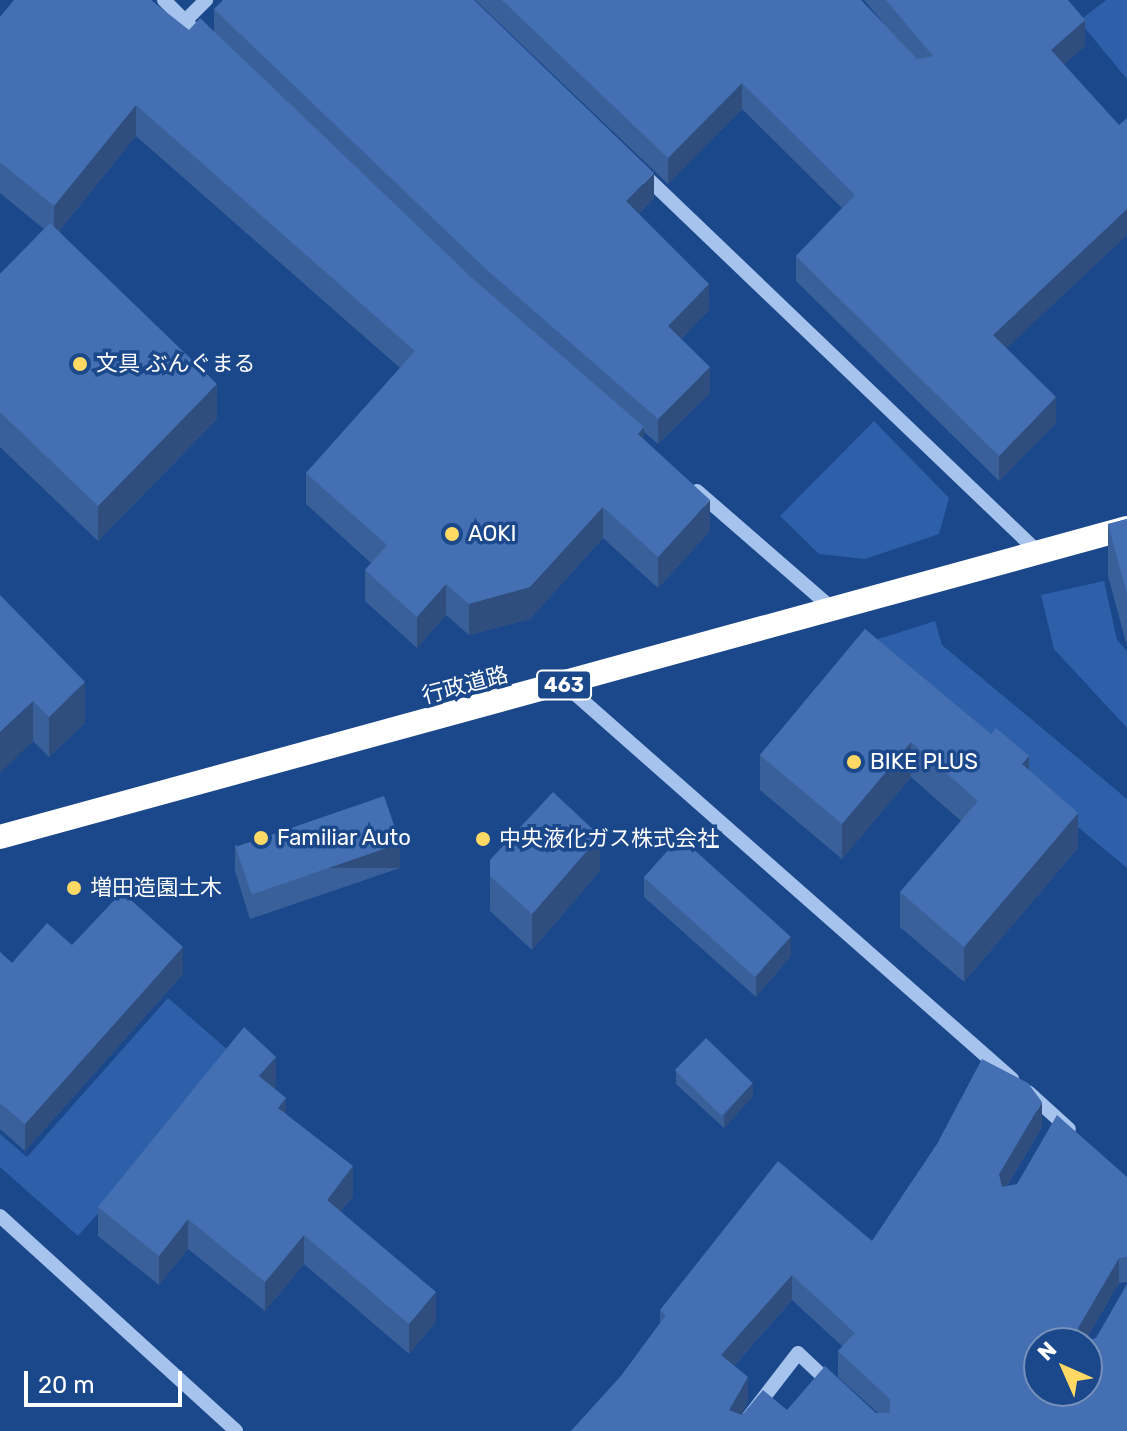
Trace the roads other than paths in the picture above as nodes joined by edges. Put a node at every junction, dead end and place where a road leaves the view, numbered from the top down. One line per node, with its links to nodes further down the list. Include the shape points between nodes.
1 (164, 0): 3 (street)
2 (206, 0): 3 (street)
3 (185, 21): 4 (street)
4 (219, 54)
5 (623, 155): 8 (street)
6 (680, 476): 9 (street)
7 (1127, 528): 8 (highway, 行政道路 / 463)
8 (1039, 553): 9 (highway, 行政道路 / 463)
9 (834, 610): 10 (highway, 行政道路 / 463)
10 (565, 685): 11 (highway, 行政道路 / 463); 12 (street, via 1054,1125)
11 (0, 837)
12 (1081, 1139)
13 (0, 1216): 15 (street)
14 (851, 1402): 16 (street, via 798,1353)
15 (236, 1431)
16 (738, 1431)

